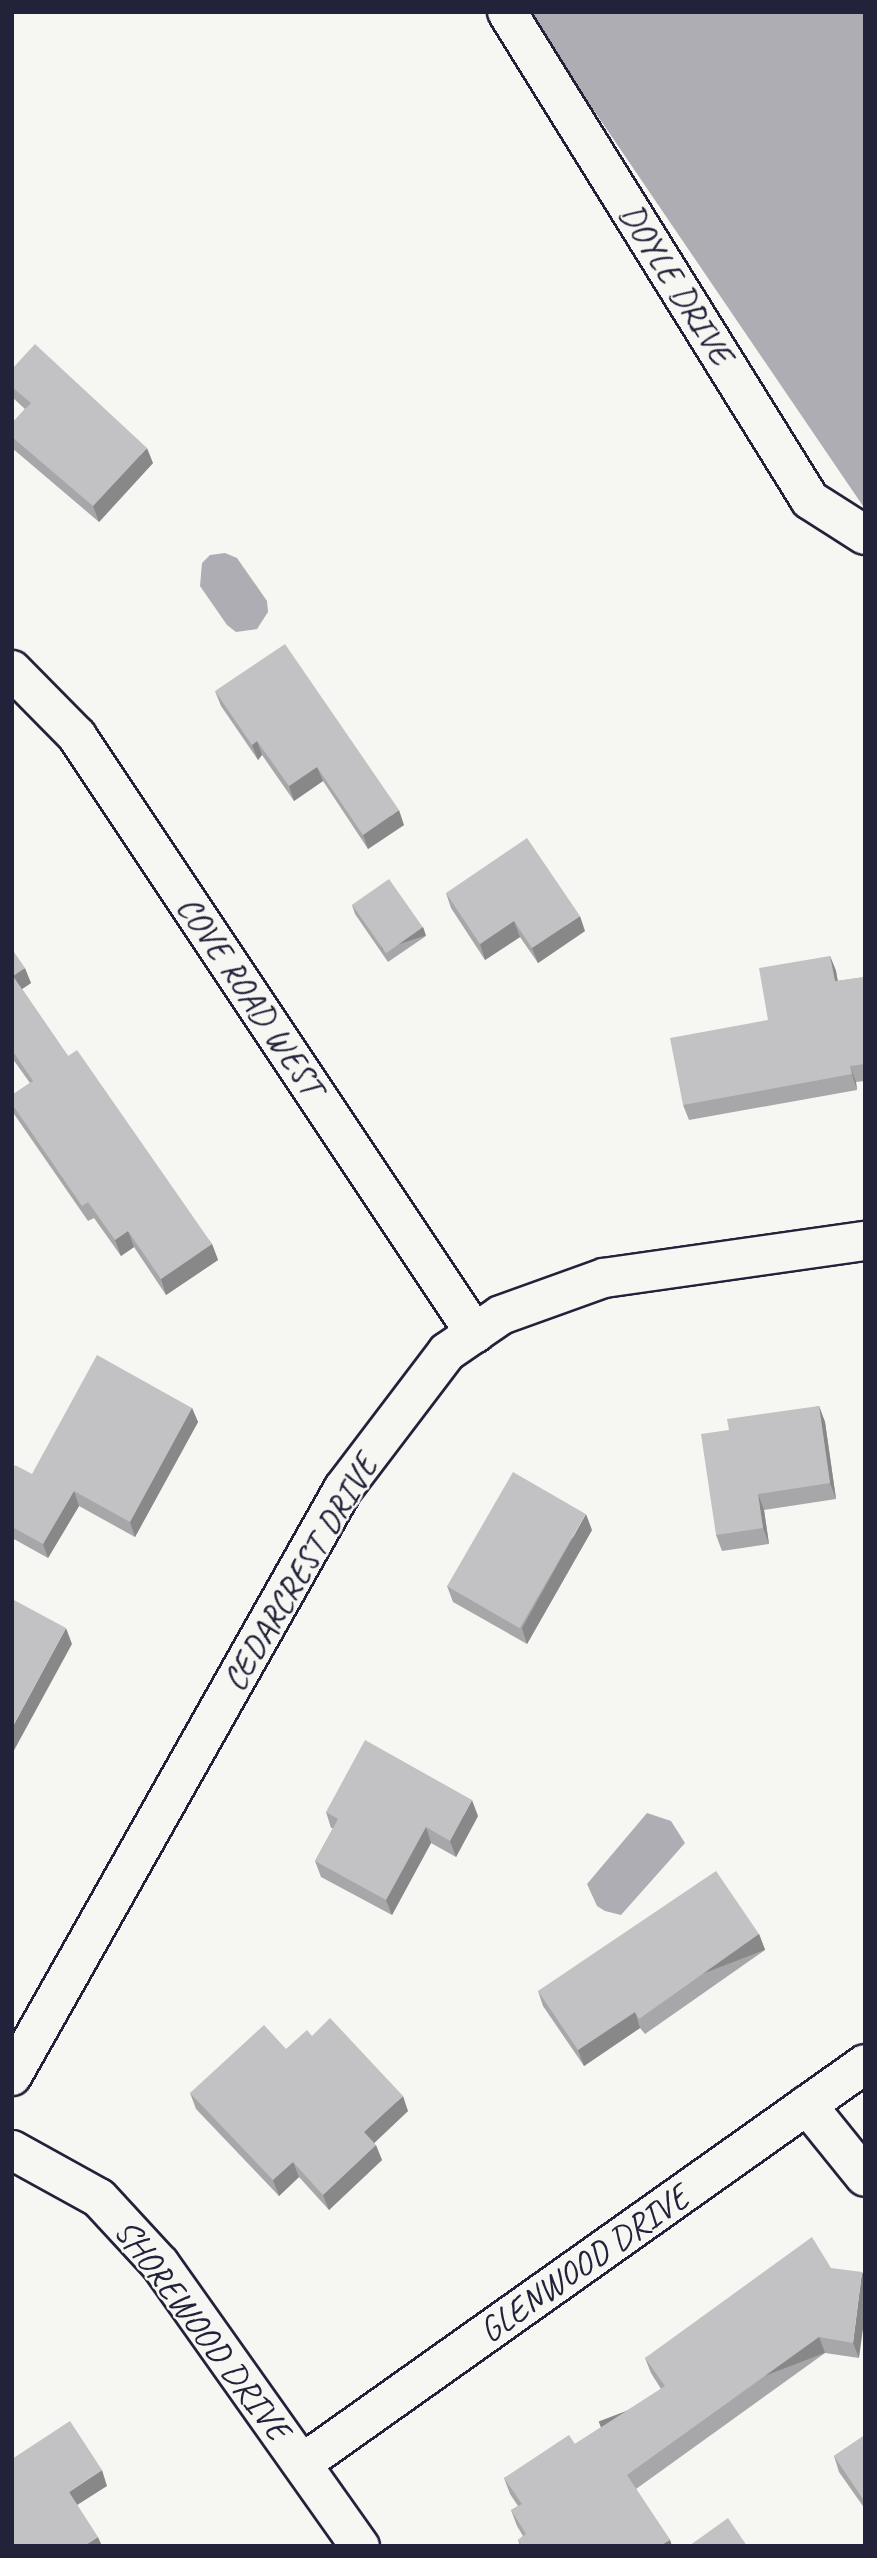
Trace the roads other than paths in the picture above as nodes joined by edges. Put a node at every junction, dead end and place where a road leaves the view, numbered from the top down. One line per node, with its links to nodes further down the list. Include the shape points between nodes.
1 (507, 12): 2 (street, DOYLE DRIVE, via 810,500)
2 (865, 536)
3 (12, 670): 5 (street, COVE ROAD WEST, via 77,736)
4 (865, 1241): 5 (street, CEDARCREST DRIVE, via 604,1278 501,1315)
5 (475, 1333): 7 (street, CEDARCREST DRIVE, via 447,1352 343,1489)
6 (865, 2064): 8 (street, GLENWOOD DRIVE)
7 (12, 2076)
8 (807, 2105): 10 (street); 11 (street, GLENWOOD DRIVE)
9 (12, 2150): 11 (street, SHOREWOOD DRIVE, via 99,2198 160,2264)
10 (865, 2177)
11 (303, 2463): 12 (street, SHOREWOOD DRIVE)
12 (360, 2546)

